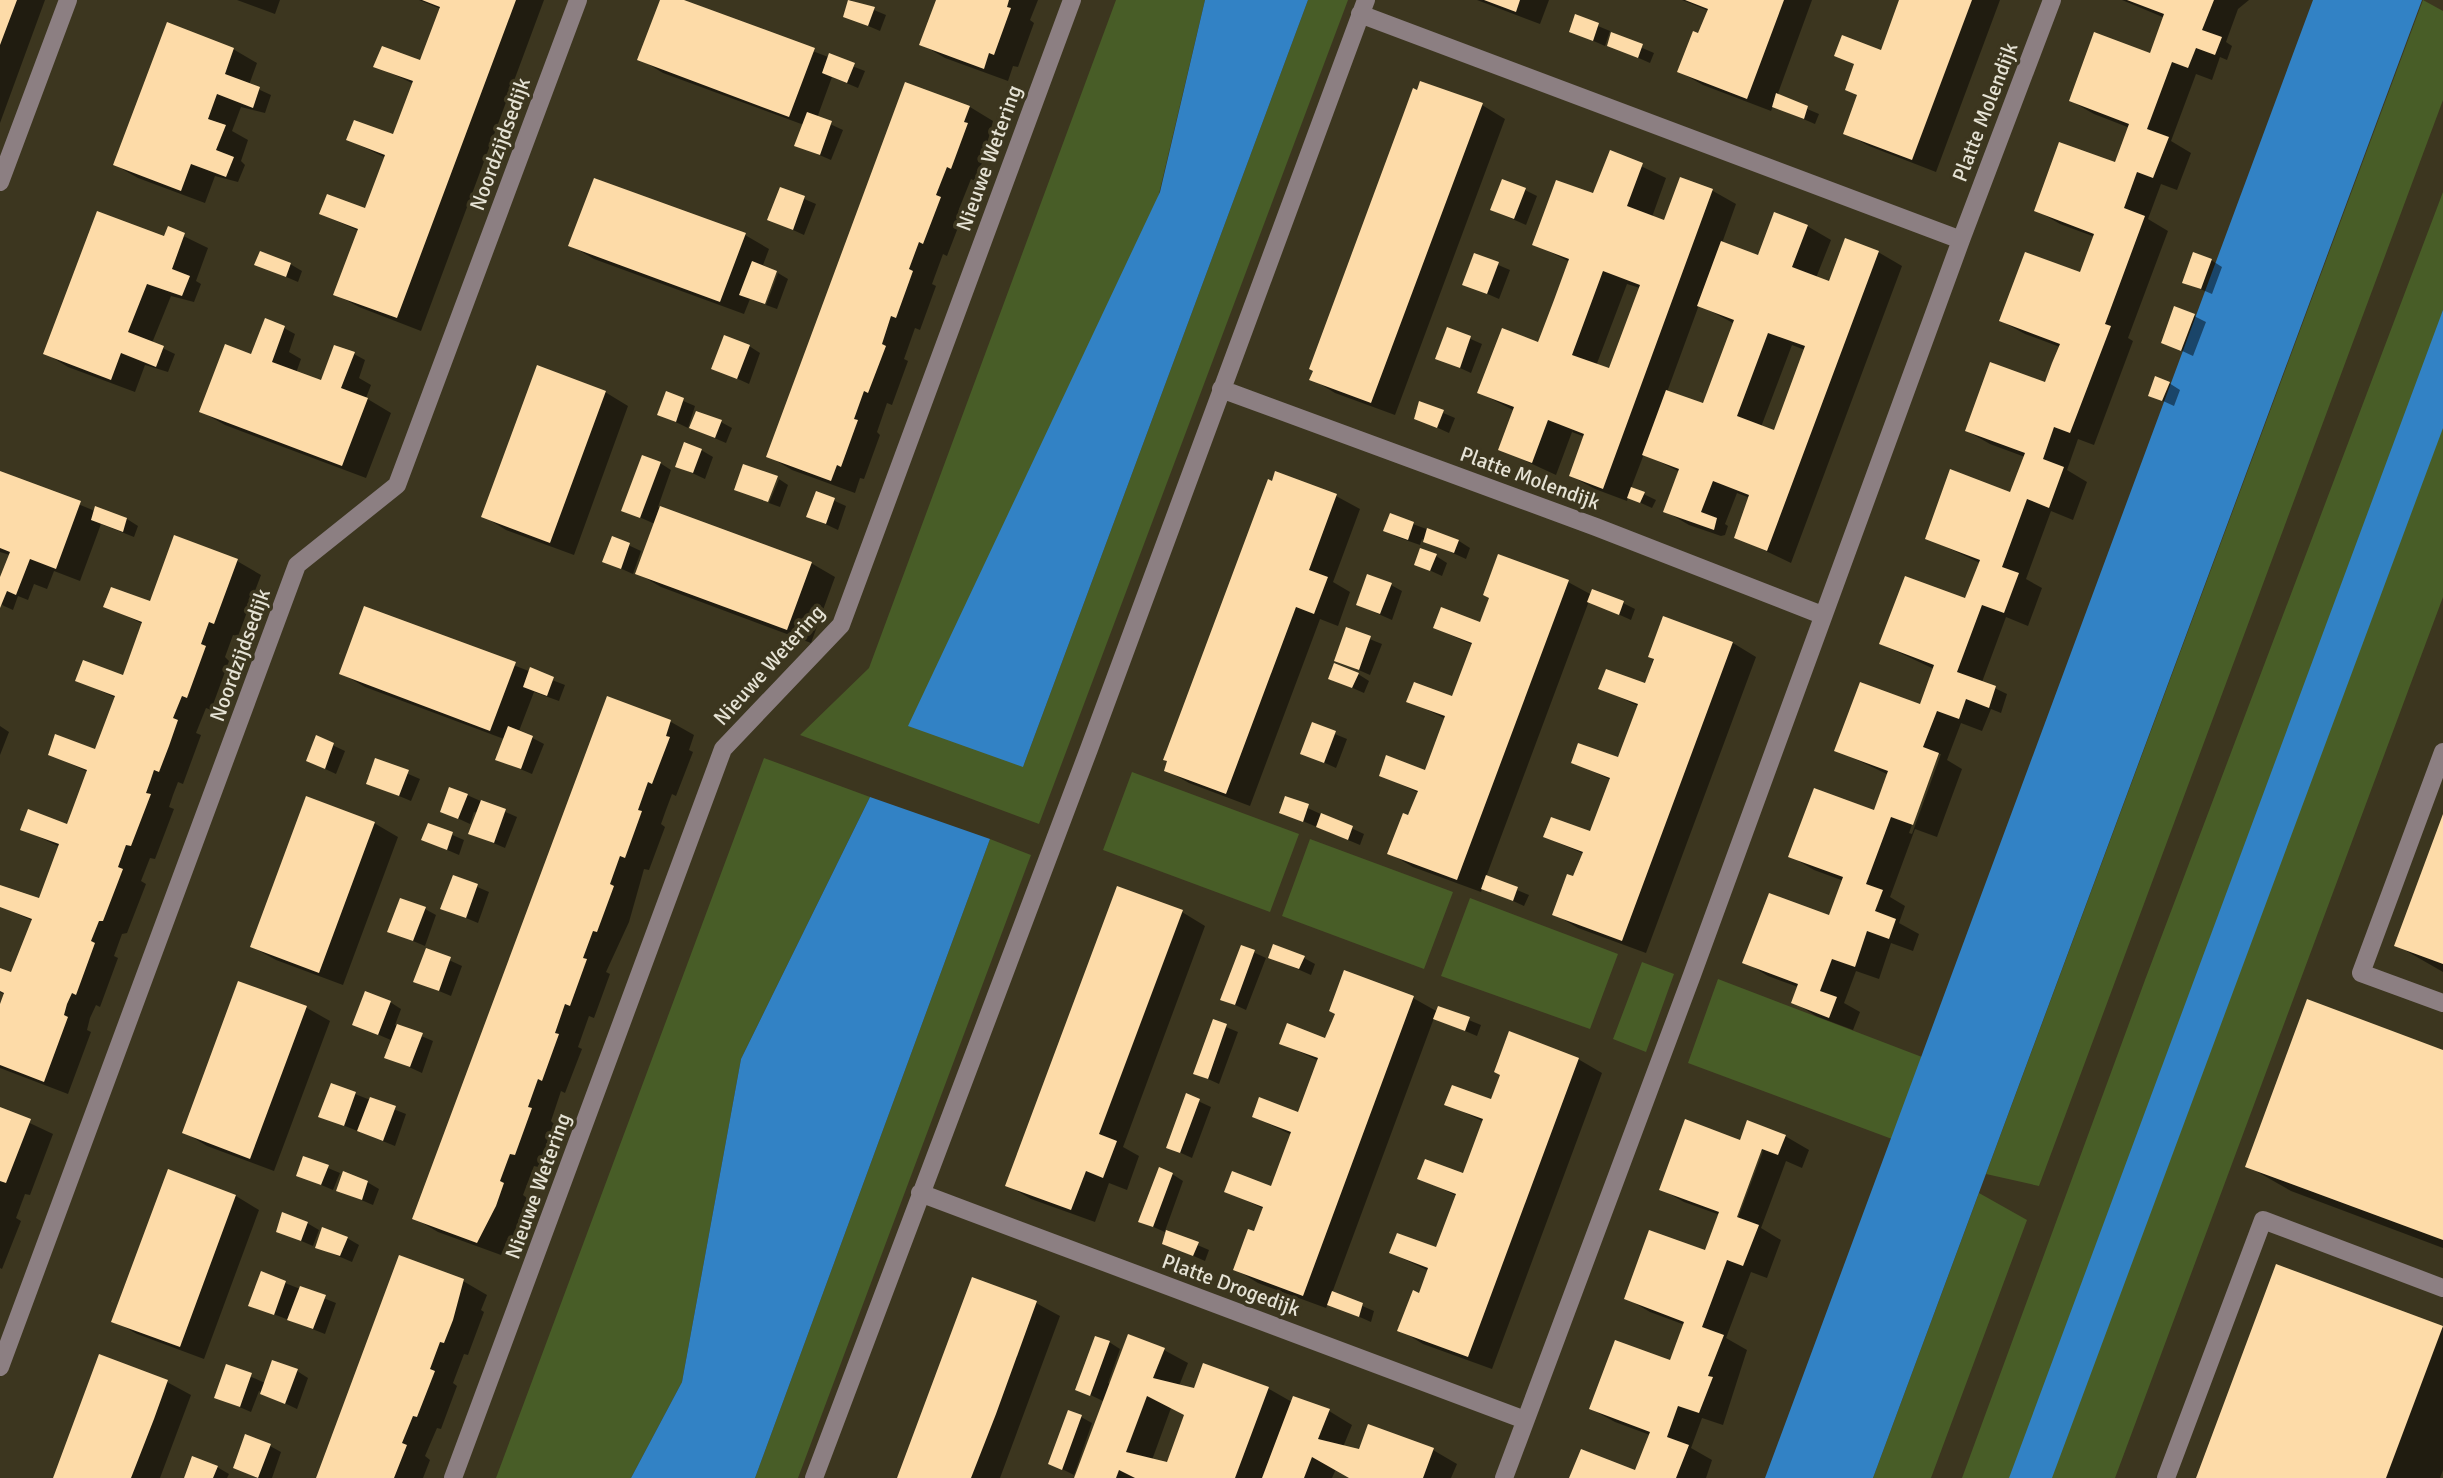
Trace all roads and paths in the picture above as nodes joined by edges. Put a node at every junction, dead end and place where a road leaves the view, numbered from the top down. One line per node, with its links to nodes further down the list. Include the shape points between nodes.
1 (68, 0): 6 (street)
2 (578, 0): 14 (street, Noordzijdsedijk, via 397,485 298,565)
3 (1072, 0): 16 (street, Nieuwe Wetering, via 841,625 723,749)
4 (2052, 0): 7 (street, Platte Molendijk)
5 (1363, 7): 7 (street); 8 (street)
6 (0, 182)
7 (1961, 240): 9 (street, Platte Molendijk)
8 (1221, 389): 9 (street, Platte Molendijk); 12 (street)
9 (1822, 615): 15 (street, Platte Molendijk)
10 (2443, 752): 11 (street, via 2361,973)
11 (2443, 1003)
12 (920, 1193): 15 (street, Platte Drogedijk); 17 (street)
13 (2443, 1288): 19 (street, via 2263,1220)
14 (0, 1367)
15 (1525, 1420): 18 (street)
16 (453, 1478)
17 (814, 1478)
18 (1504, 1478)
19 (2166, 1478)

